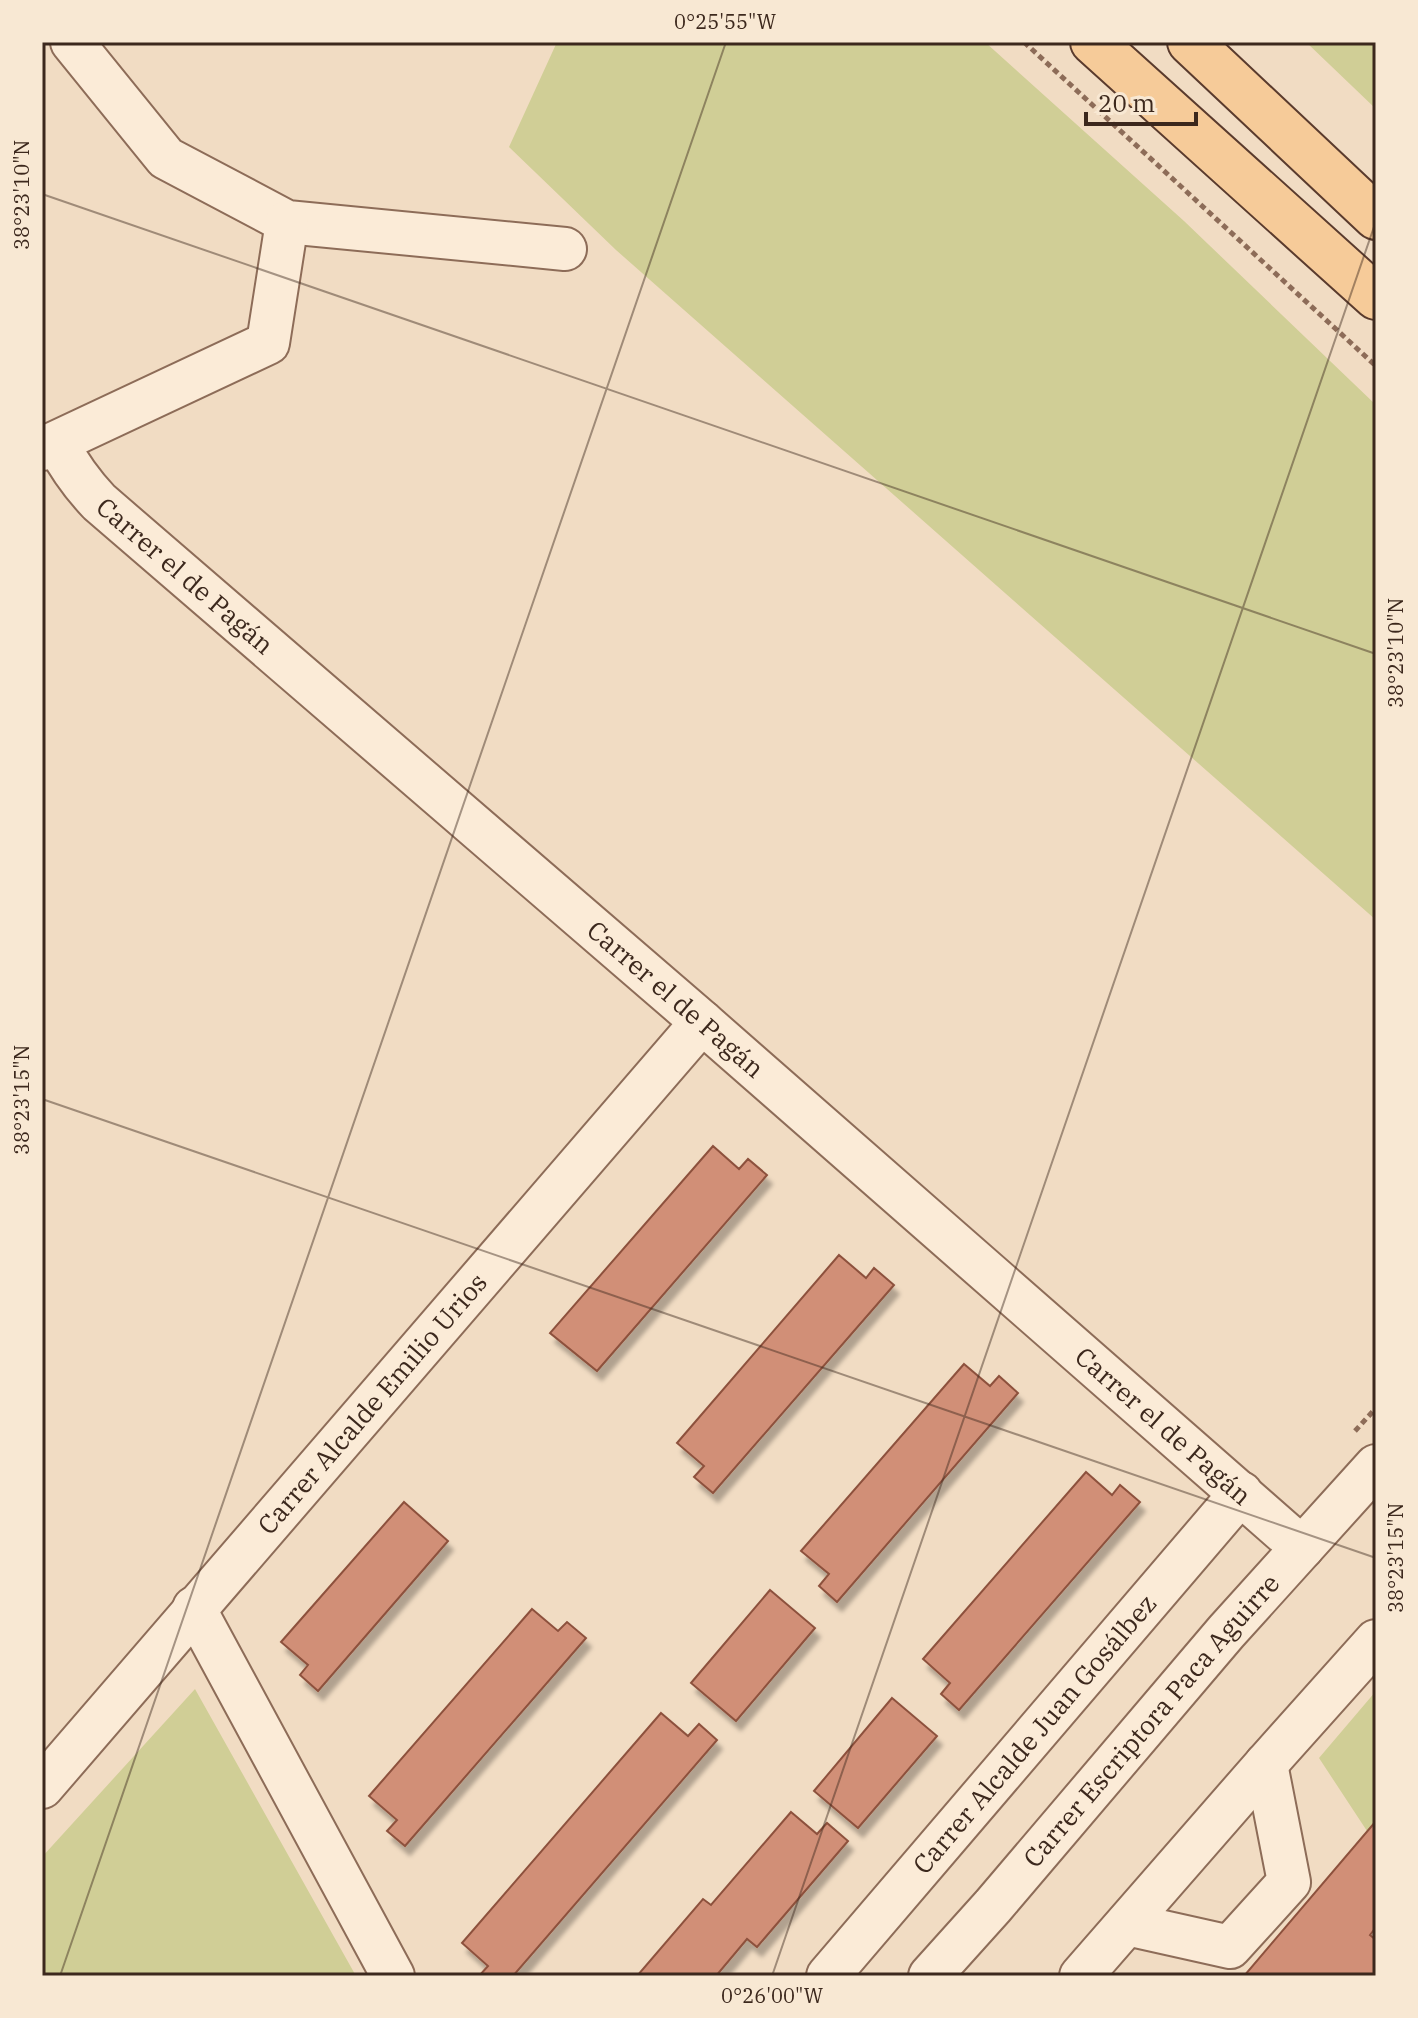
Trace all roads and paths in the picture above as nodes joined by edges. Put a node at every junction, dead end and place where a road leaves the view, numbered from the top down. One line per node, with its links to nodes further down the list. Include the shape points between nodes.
1 (72, 42): 6 (street, via 166,158)
2 (1024, 42): 9 (path)
3 (1093, 42): 8 (main road)
4 (1190, 42): 5 (main road)
5 (1376, 217)
6 (287, 222): 7 (street); 10 (street, via 268,343)
7 (565, 249)
8 (1376, 297)
9 (1376, 366)
10 (50, 446): 11 (street, Carrer el de Pagán, via 99,502)
11 (702, 1022): 13 (street, Carrer el de Pagán); 15 (street, Carrer Alcalde Emilio Urios)
12 (1376, 1466): 14 (street, Carrer Escriptora Paca Aguirre)
13 (1241, 1493): 14 (street, Carrer el de Pagán); 21 (street, Carrer Alcalde Juan Gosálbez)
14 (1302, 1548): 22 (street, Carrer Escriptora Paca Aguirre)
15 (194, 1608): 18 (street, Carrer Alcalde Emilio Urios); 20 (street)
16 (1376, 1641): 17 (street)
17 (1266, 1764): 19 (street); 19 (street, via 1289,1882 1230,1947)
18 (42, 1787)
19 (1127, 1924): 23 (street)
20 (393, 1976)
21 (828, 1976)
22 (930, 1976)
23 (1081, 1976)

